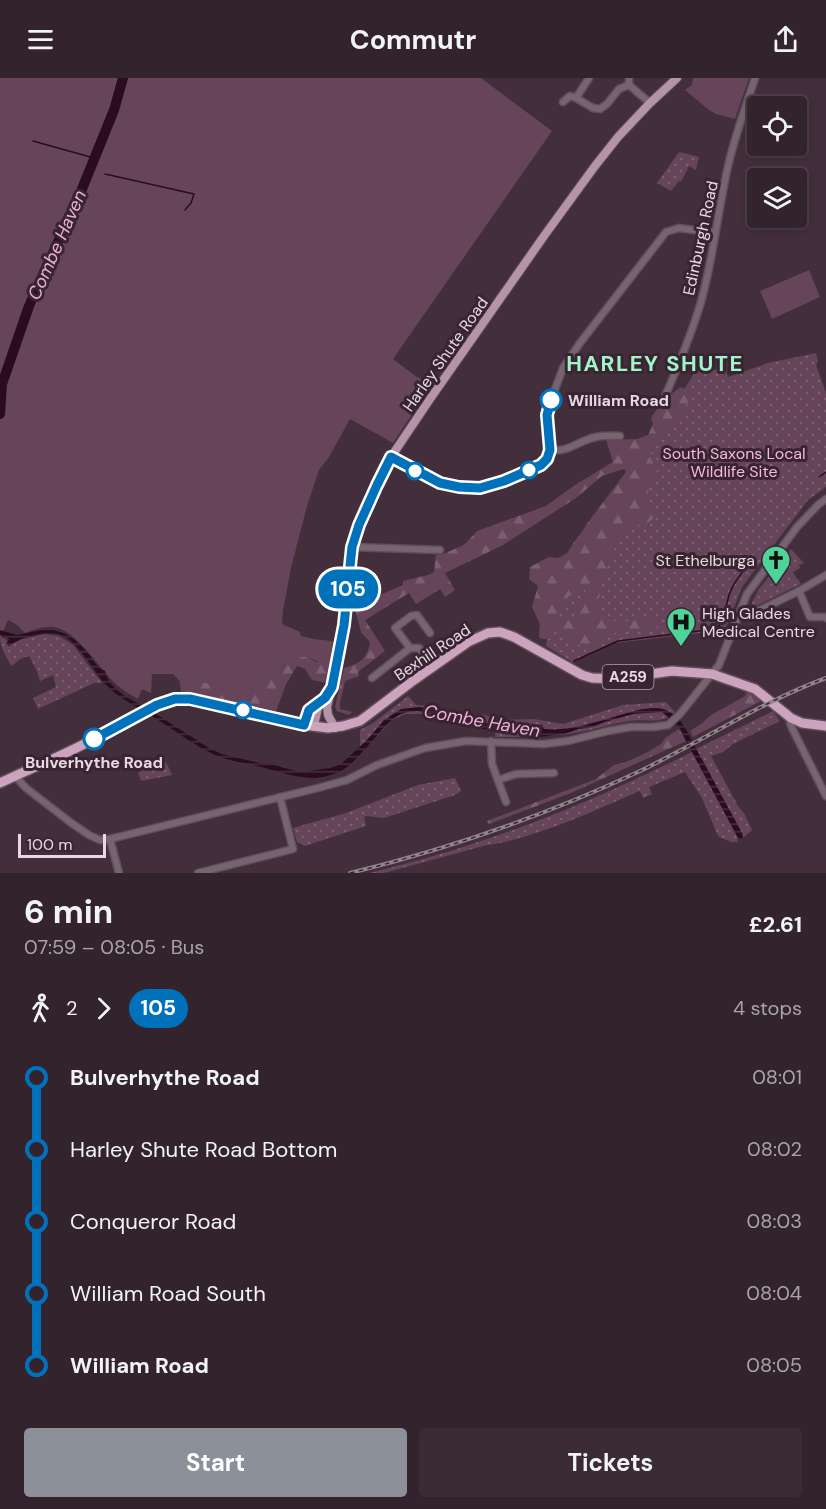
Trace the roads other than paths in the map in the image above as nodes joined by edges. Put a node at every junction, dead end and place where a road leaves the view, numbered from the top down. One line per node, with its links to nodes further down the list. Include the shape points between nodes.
1 (589, 78): 5 (street)
2 (677, 78): 7 (main road, Harley Shute Road)
3 (755, 78): 8 (street, Edinburgh Road, via 729,163)
4 (629, 81): 5 (street, via 600,109); 7 (street)
5 (576, 98): 6 (street, via 570,96)
6 (563, 102)
7 (650, 103): 12 (main road, Harley Shute Road, via 618,137 544,236)
8 (715, 233): 9 (street, Edinburgh Road, via 689,341); 11 (street, via 679,228 666,232 580,343 563,368 551,400 547,415)
9 (663, 401)
10 (620, 436): 11 (street, via 594,437 562,451)
11 (550, 450): 12 (street, via 541,465 480,488 440,483)
12 (391, 457): 14 (main road, Harley Shute Road)
13 (826, 499): 18 (street, via 797,527 747,594)
14 (352, 547): 15 (street); 25 (main road, Harley Shute Road, via 344,625)
15 (440, 550)
16 (826, 575): 17 (street)
17 (799, 591): 18 (street, via 752,614); 19 (street, via 810,617)
18 (740, 612): 23 (street)
19 (826, 618)
20 (430, 633): 21 (street, via 417,615 411,616 395,628)
21 (410, 648): 22 (street, via 418,648); 24 (street)
22 (433, 666): 23 (highway, Bexhill Road / A259, via 468,642 500,632 592,678 615,679 672,671); 29 (highway, Bexhill Road / A259, via 360,721)
23 (712, 674): 26 (highway, Bexhill Road / A259, via 755,689); 30 (street, via 669,725 631,727 544,744)
24 (372, 678)
25 (330, 692): 27 (main road, via 309,710); 29 (main road, Harley Shute Road, via 327,712)
26 (791, 718): 28 (highway, Bexhill Road / A259); 35 (street, via 792,728)
27 (309, 725): 29 (highway, Bexhill Road / A259); 32 (highway, Bexhill Road / A259, via 175,699)
28 (826, 726)
29 (335, 728)
30 (491, 741): 33 (street, via 492,764); 36 (street, via 425,748 347,780)
31 (554, 773): 33 (street, via 516,774)
32 (15, 776): 34 (highway, A259); 38 (street, via 70,822 100,840)
33 (498, 780): 37 (street)
34 (0, 783)
35 (826, 796)
36 (280, 797): 38 (street); 40 (street, via 293,849)
37 (506, 802)
38 (110, 839): 39 (street)
39 (120, 873)
40 (198, 873)

